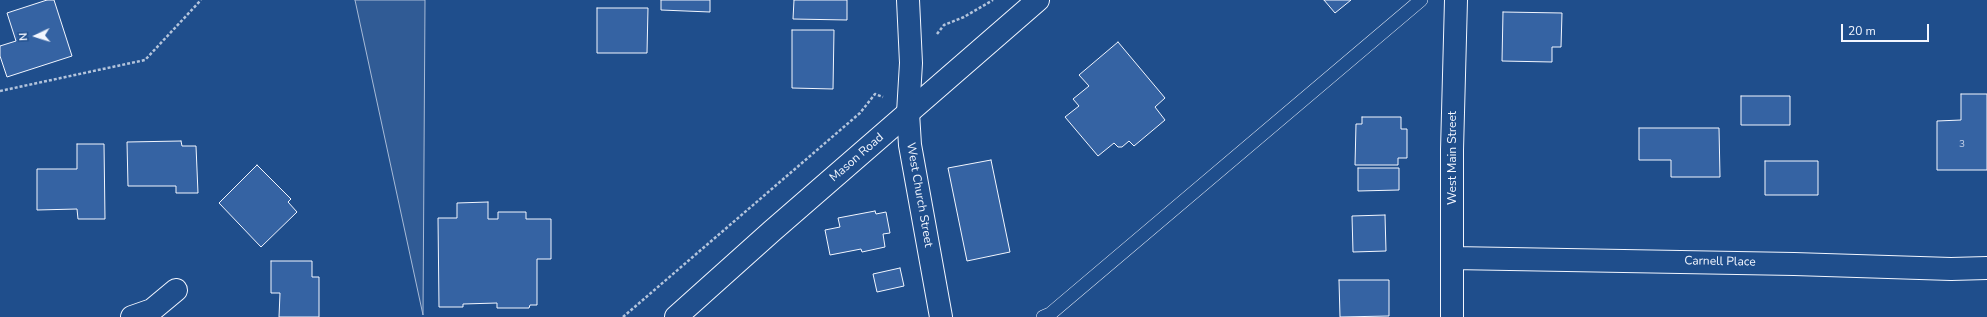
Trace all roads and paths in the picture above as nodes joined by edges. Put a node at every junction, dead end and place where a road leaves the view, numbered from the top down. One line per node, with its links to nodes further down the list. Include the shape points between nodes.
1 (201, 0): 8 (path, via 145,60)
2 (908, 0): 10 (street, West Church Street, via 911,63)
3 (993, 0): 7 (path)
4 (1038, 0): 10 (street, Mason Road)
5 (1420, 0): 18 (lane, via 1050,314)
6 (1456, 0): 11 (street, West Main Street, via 1452,150)
7 (944, 26)
8 (0, 91)
9 (882, 97): 15 (path, via 875,94 860,113)
10 (908, 113): 16 (street, Mason Road); 17 (street, West Church Street, via 911,159)
11 (1453, 258): 12 (street, Carnell Place); 19 (street, West Main Street)
12 (1987, 268)
13 (176, 290): 14 (street, via 152,310)
14 (132, 317)
15 (623, 317)
16 (676, 317)
17 (942, 317)
18 (1043, 317)
19 (1452, 317)

